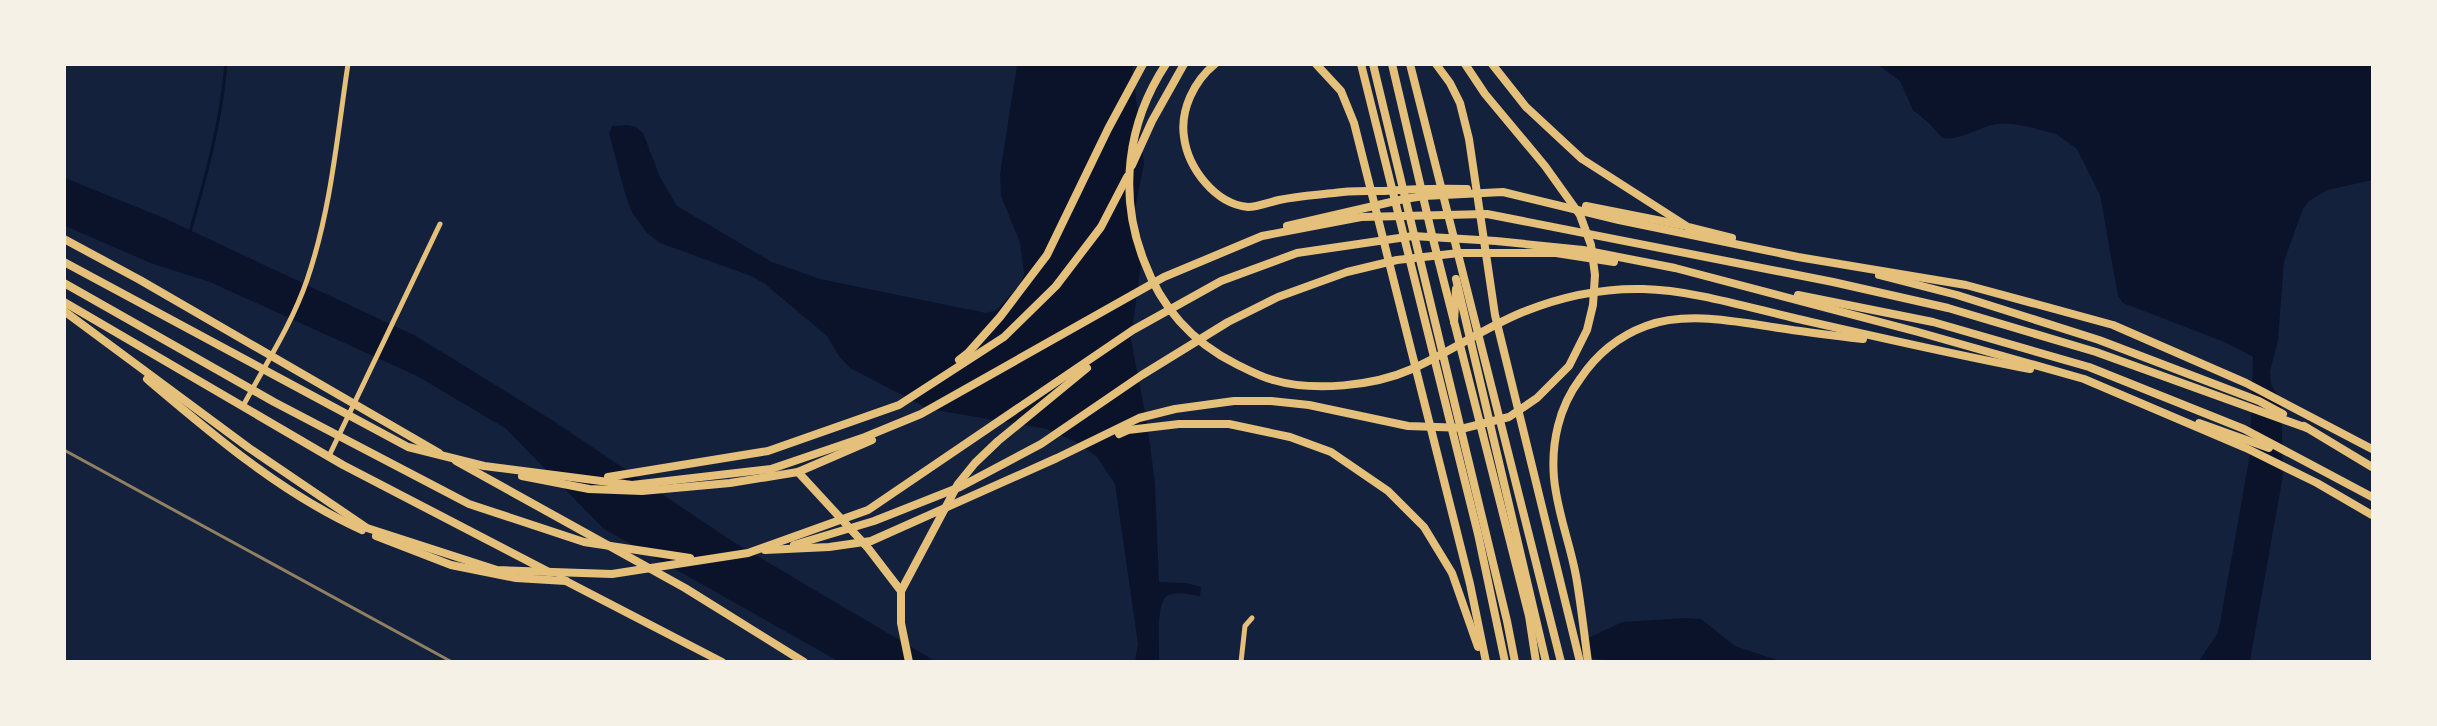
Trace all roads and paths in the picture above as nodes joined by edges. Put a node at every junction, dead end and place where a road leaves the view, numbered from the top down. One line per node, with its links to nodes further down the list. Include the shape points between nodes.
1 (348, 64): 30 (street, via 327,210 306,281)
2 (1143, 64): 32 (main road, via 1047,255 968,353)
3 (1166, 64): 29 (main road, via 1138,122 1130,157 1130,216 1140,252 1162,300 1185,328 1214,353 1274,381 1320,386 1363,384 1411,370 1519,314 1557,299 1644,289 1706,297)
4 (1184, 64): 32 (main road, via 1101,227 1056,285 1004,337)
5 (1215, 64): 17 (main road, via 1193,90 1185,111 1183,136 1190,160 1223,199 1248,207 1340,192 1498,190)
6 (1316, 64): 53 (main road, via 1341,91 1354,123 1470,584)
7 (1361, 64): 54 (main road, via 1478,534)
8 (1373, 64): 15 (main road)
9 (1392, 64): 14 (main road)
10 (1410, 64): 58 (main road)
11 (1436, 64): 59 (main road, via 1460,103 1469,139 1494,315)
12 (1465, 64): 37 (main road, via 1580,215 1591,245 1593,305 1587,330 1569,366 1537,398 1509,417 1465,428 1408,426 1310,405 1271,401 1222,403 1139,418)
13 (1492, 64): 17 (main road, via 1526,107 1582,159)
14 (1424, 196): 15 (main road); 19 (main road); 35 (main road, via 1503,192 1786,255 1966,285 2113,325 2246,383)
15 (1404, 199): 18 (main road); 41 (main road, via 1253,235 1162,276 934,414)
16 (440, 224): 31 (street)
17 (1688, 226): 34 (main road, via 1957,295 2099,340 2259,401)
18 (1413, 236): 19 (main road); 28 (main road, via 1297,253 1221,281); 55 (main road)
19 (1432, 236): 21 (main road); 27 (main road)
20 (64, 239): 30 (main road)
21 (1496, 241): 23 (main road, via 1470,259); 44 (main road, via 1583,250 1675,268 2084,379 2246,448)
22 (64, 262): 42 (main road, via 408,447 484,466)
23 (1456, 279): 27 (main road); 57 (main road)
24 (64, 283): 45 (main road, via 274,402 469,504 584,542 683,558)
25 (64, 302): 33 (main road)
26 (64, 312): 28 (main road, via 249,448 367,528 497,570 612,574 748,553 868,510); 46 (main road, via 243,457 345,522 452,565 516,579)
27 (1454, 322): 56 (main road, via 1529,616)
28 (1133, 330): 47 (main road, via 975,463 958,484)
29 (1910, 345): 38 (main road, via 2082,379); 60 (main road, via 1700,319 1674,320 1647,325 1605,350 1589,365 1563,410 1554,462 1557,498 1576,575)
30 (270, 356): 31 (main road); 33 (street)
31 (355, 405): 36 (street); 39 (main road)
32 (899, 405): 42 (main road, via 768,451)
33 (243, 406): 36 (main road)
34 (2307, 428): 40 (main road); 42 (main road, via 2096,352 1948,308 1844,284 1487,214 1361,217 1262,236 1164,277 921,414 865,437 771,469 631,483)
35 (2373, 449)
36 (328, 456): 46 (main road)
37 (1057, 458): 45 (main road, via 871,541); 53 (main road, via 1128,430 1179,424 1229,424 1290,436 1331,452 1388,491 1424,527 1452,573)
38 (2295, 458): 43 (main road); 45 (main road, via 2244,429 2089,367 1933,322 1684,272 1556,253 1459,253 1387,262 1278,297 1228,322 1142,375 1041,444 960,487 874,521)
39 (465, 466): 41 (main road, via 589,489 642,491); 50 (main road, via 685,588)
40 (2373, 467)
41 (798, 472): 47 (main road, via 868,548)
42 (597, 479)
43 (2373, 497)
44 (2373, 515)
45 (782, 548)
46 (566, 581): 49 (main road)
47 (901, 591): 51 (main road, via 901,623)
48 (1252, 618): 52 (street, via 1245,626)
49 (722, 662)
50 (804, 662)
51 (909, 662)
52 (1241, 662)
53 (1485, 662)
54 (1505, 662)
55 (1515, 662)
56 (1536, 662)
57 (1546, 662)
58 (1561, 662)
59 (1580, 662)
60 (1588, 662)

